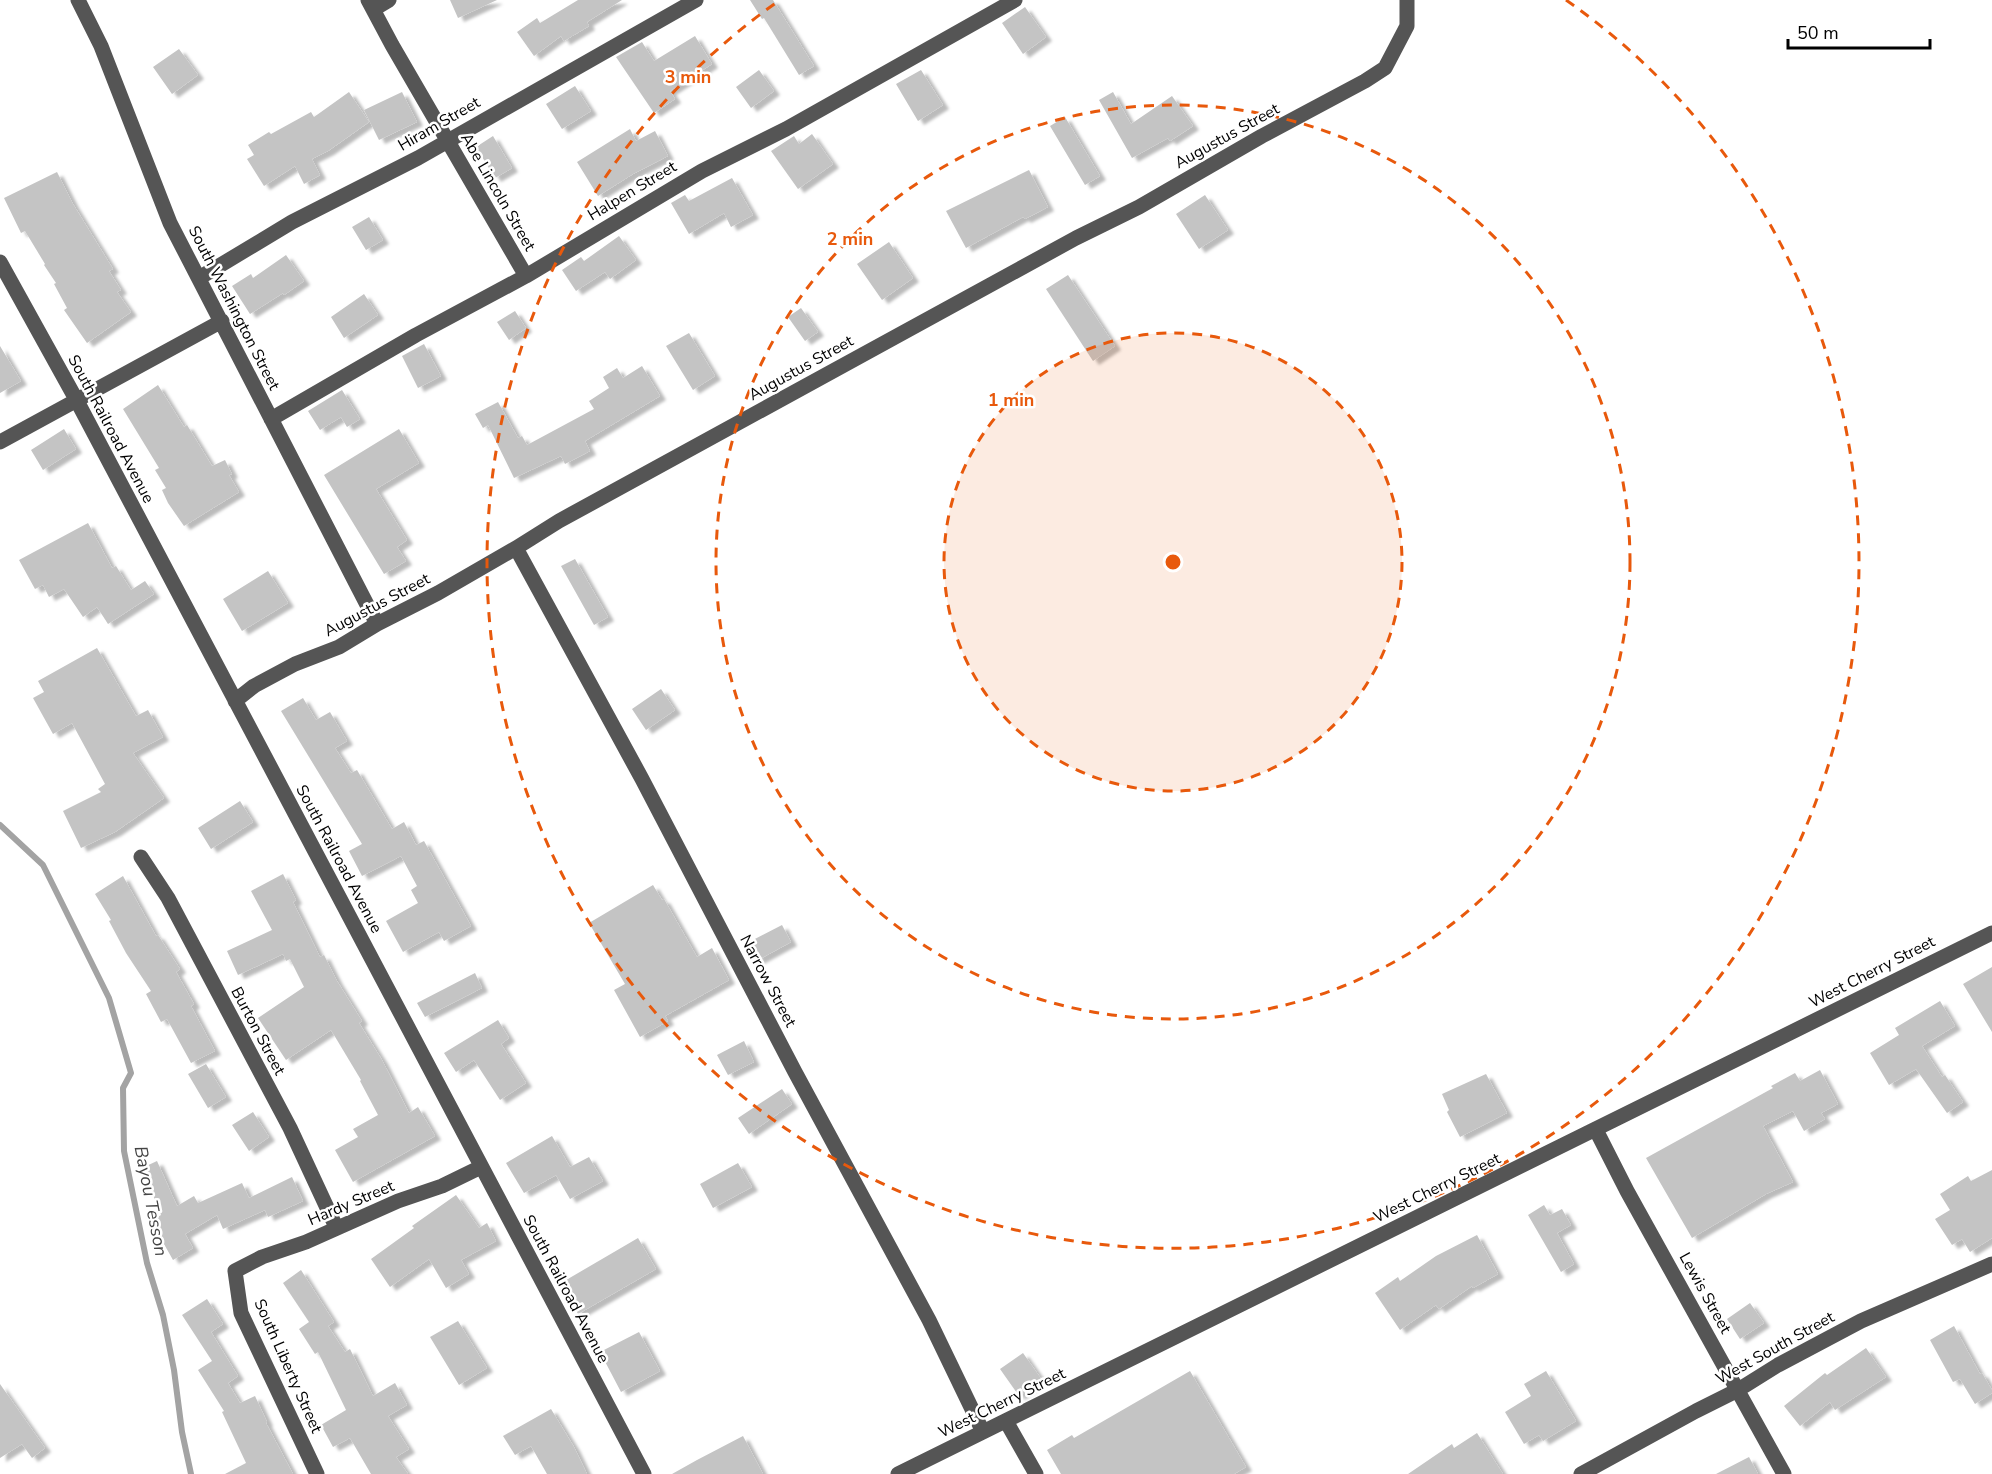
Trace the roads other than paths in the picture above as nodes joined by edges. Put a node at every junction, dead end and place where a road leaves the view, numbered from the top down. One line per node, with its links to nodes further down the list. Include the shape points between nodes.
1 (78, 0): 10 (street, South Washington Street, via 101,46 170,223)
2 (389, 0): 6 (street)
3 (696, 0): 7 (street, Hiram Street)
4 (1015, 0): 9 (street, Halpen Street, via 786,129 702,171)
5 (1407, 0): 15 (street, Augustus Street, via 1407,26 1385,68 1365,81)
6 (371, 5): 7 (street, Abe Lincoln Street)
7 (447, 140): 9 (street, Abe Lincoln Street); 10 (street, Hiram Street, via 292,222)
8 (0, 262): 12 (street, South Railroad Avenue)
9 (526, 276): 13 (street, Halpen Street)
10 (199, 278): 11 (street, South Washington Street)
11 (222, 321): 12 (street); 13 (street, South Washington Street)
12 (77, 401): 14 (street); 17 (street, South Railroad Avenue)
13 (271, 418): 16 (street, South Washington Street)
14 (0, 442)
15 (516, 548): 16 (street, Augustus Street); 27 (street, Narrow Street, via 929,1320)
16 (378, 624): 17 (street, Augustus Street, via 339,647 295,663)
17 (235, 701): 21 (street, South Railroad Avenue)
18 (141, 856): 22 (street, Burton Street, via 168,898 290,1128)
19 (1992, 933): 20 (street, West Cherry Street)
20 (1596, 1130): 25 (street, Lewis Street); 26 (street, West Cherry Street)
21 (481, 1167): 22 (street, Hardy Street); 29 (street, South Railroad Avenue)
22 (336, 1227): 24 (street, Hardy Street)
23 (1992, 1264): 25 (street, West South Street, via 1861,1322)
24 (235, 1271): 28 (street, South Liberty Street, via 241,1313)
25 (1738, 1390): 32 (street, West South Street); 33 (street, Lewis Street)
26 (1006, 1421): 27 (street, West Cherry Street); 31 (street)
27 (984, 1432): 30 (street, West Cherry Street)
28 (317, 1474)
29 (644, 1474)
30 (898, 1474)
31 (1036, 1474)
32 (1581, 1474)
33 (1784, 1474)

